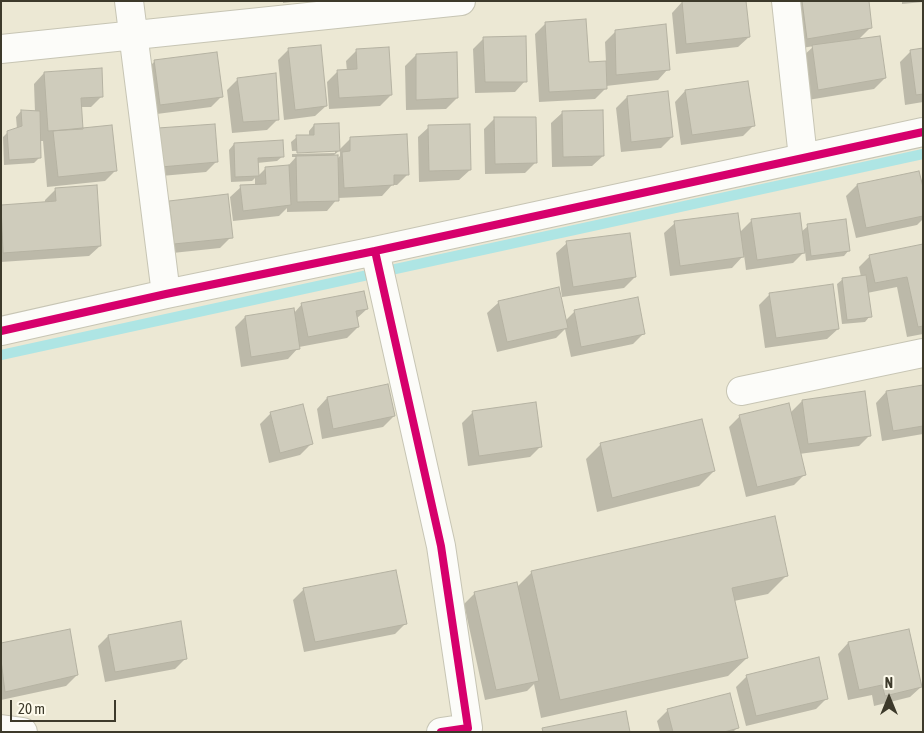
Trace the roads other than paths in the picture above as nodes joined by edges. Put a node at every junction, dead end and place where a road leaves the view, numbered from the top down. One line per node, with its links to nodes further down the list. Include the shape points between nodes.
1 (129, 1): 4 (street)
2 (461, 1): 4 (street)
3 (786, 1): 7 (street)
4 (133, 35): 5 (street); 9 (street)
5 (1, 49)
6 (923, 132): 7 (street)
7 (803, 158): 8 (street)
8 (375, 251): 9 (street); 15 (street, via 441,546 468,728)
9 (166, 294): 10 (street)
10 (1, 331)
11 (923, 353): 12 (street)
12 (741, 392)
13 (1, 729): 14 (street)
14 (23, 732)
15 (441, 732)

